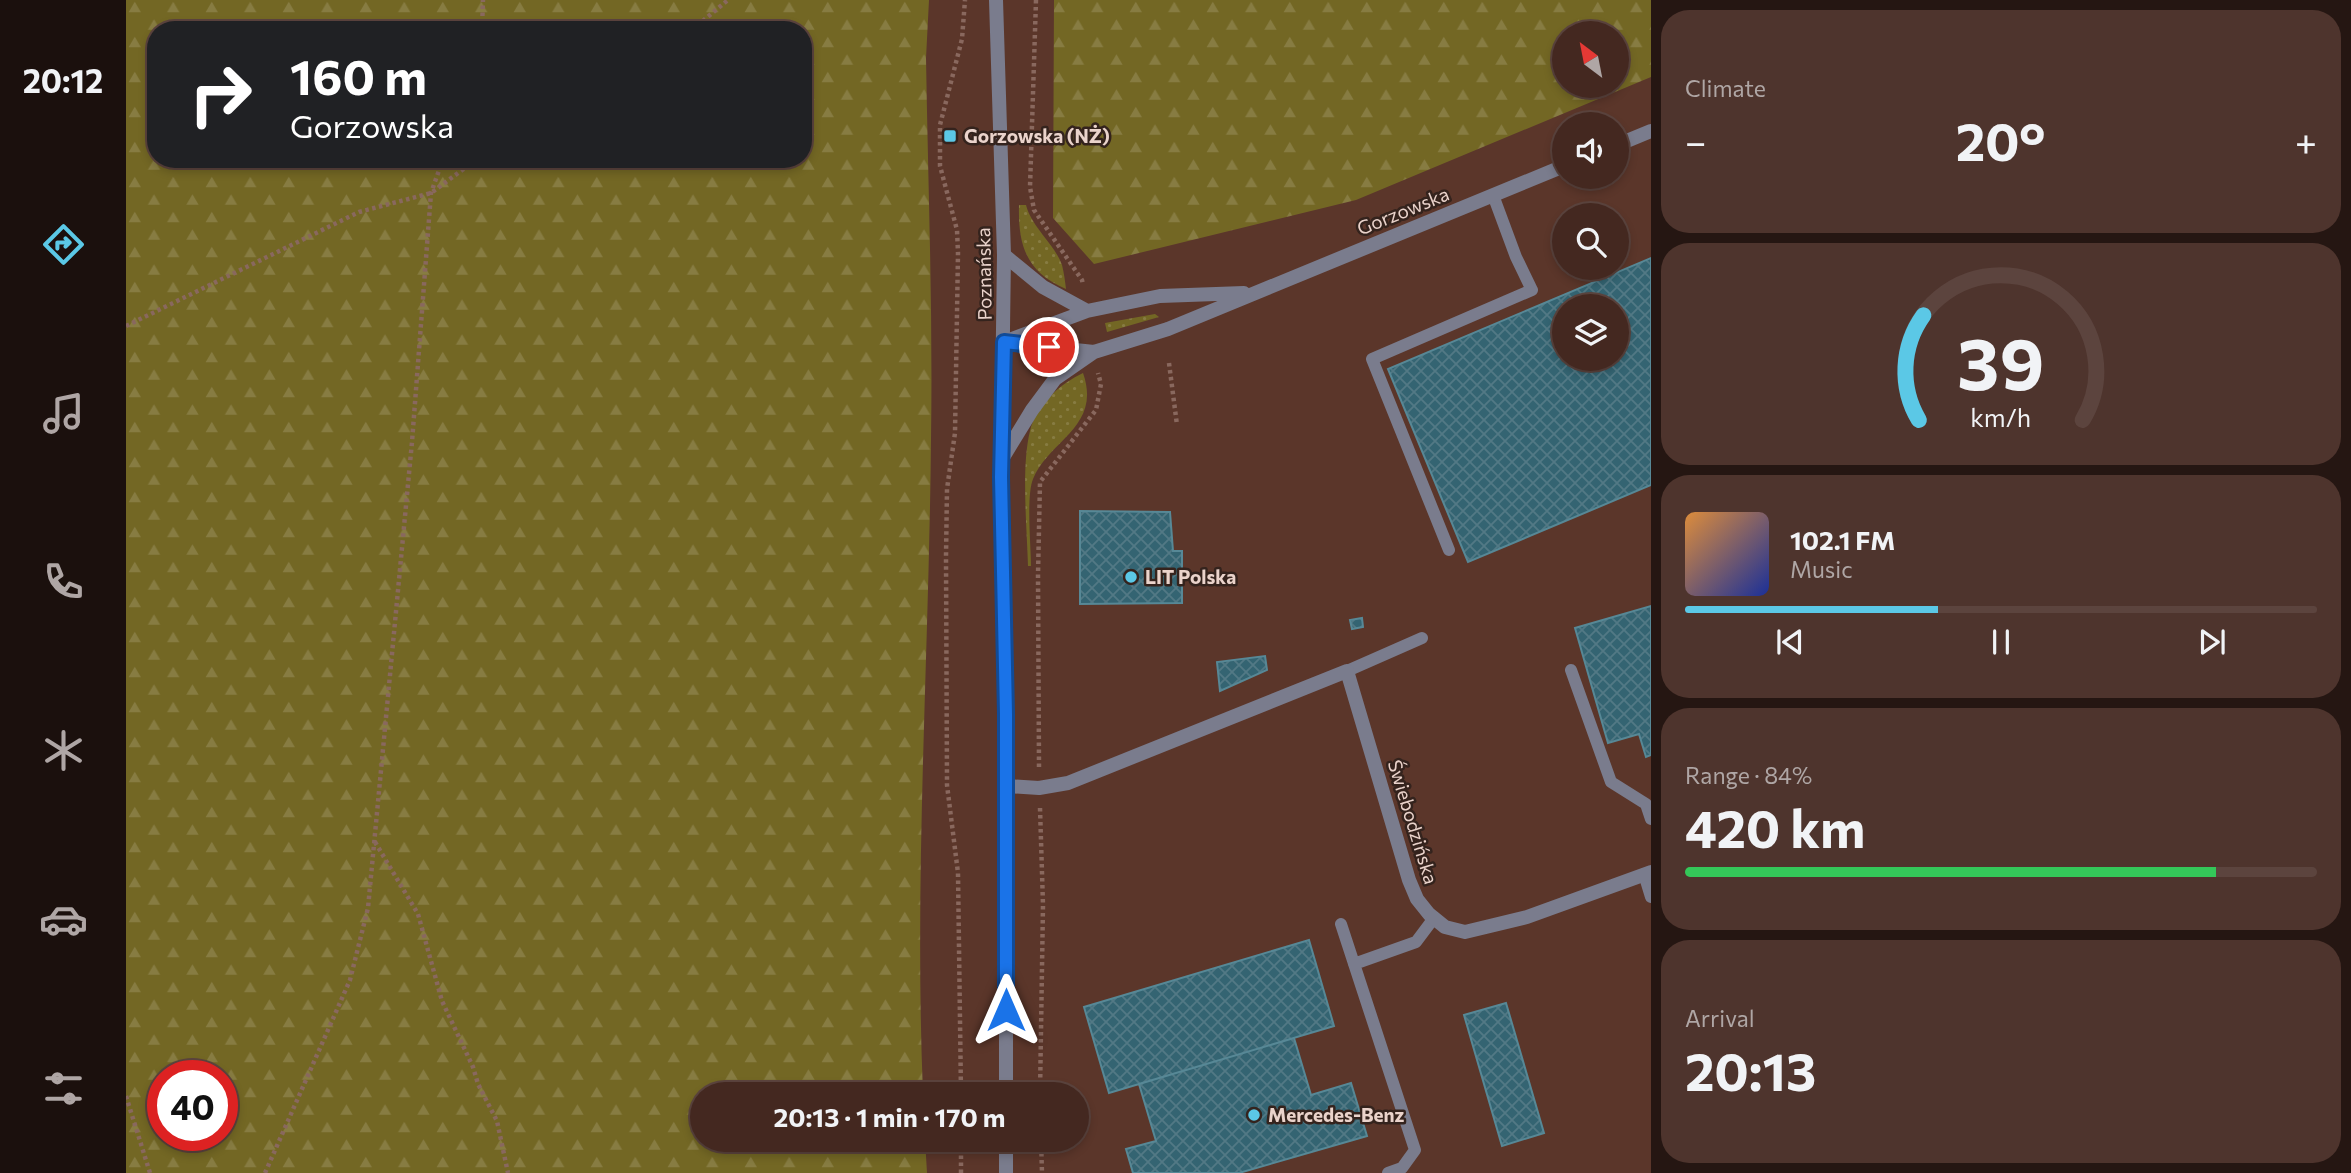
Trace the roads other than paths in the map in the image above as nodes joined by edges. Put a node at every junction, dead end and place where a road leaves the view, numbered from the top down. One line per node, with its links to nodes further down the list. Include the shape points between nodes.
1 (996, 0): 6 (street, Poznańska)
2 (1651, 131): 3 (street)
3 (1629, 140)
4 (1552, 171): 5 (street, Gorzowska)
5 (1493, 195): 7 (street, Gorzowska); 12 (lane, via 1532,290 1372,359)
6 (1004, 255): 8 (street, via 1042,287); 9 (street, Poznańska)
7 (1255, 292): 8 (street, Gorzowska, via 1160,296); 10 (street, Gorzowska, via 1168,329)
8 (1087, 311): 9 (street, Gorzowska)
9 (1004, 342): 10 (street, Gorzowska); 11 (street, Poznańska)
10 (1094, 352): 11 (street, Gorzowska, via 1055,379)
11 (1002, 459): 16 (street, Poznańska)
12 (1449, 550)
13 (1422, 638): 15 (lane)
14 (1571, 670): 17 (lane, via 1611,782)
15 (1348, 671): 16 (street, via 1068,783 1039,788); 21 (street, Świebodzińska, via 1409,880 1417,899)
16 (1006, 786): 24 (street, Poznańska)
17 (1648, 803): 18 (lane)
18 (1651, 819)
19 (1648, 873): 20 (lane); 21 (street, Świebodzińska, via 1527,918 1465,932 1445,927)
20 (1651, 897)
21 (1434, 918): 23 (lane, via 1416,942)
22 (1341, 924): 23 (lane)
23 (1354, 964): 27 (lane, via 1415,1150 1402,1168)
24 (1006, 1082)
25 (1006, 1152): 26 (street)
26 (1006, 1173)
27 (1388, 1173)

